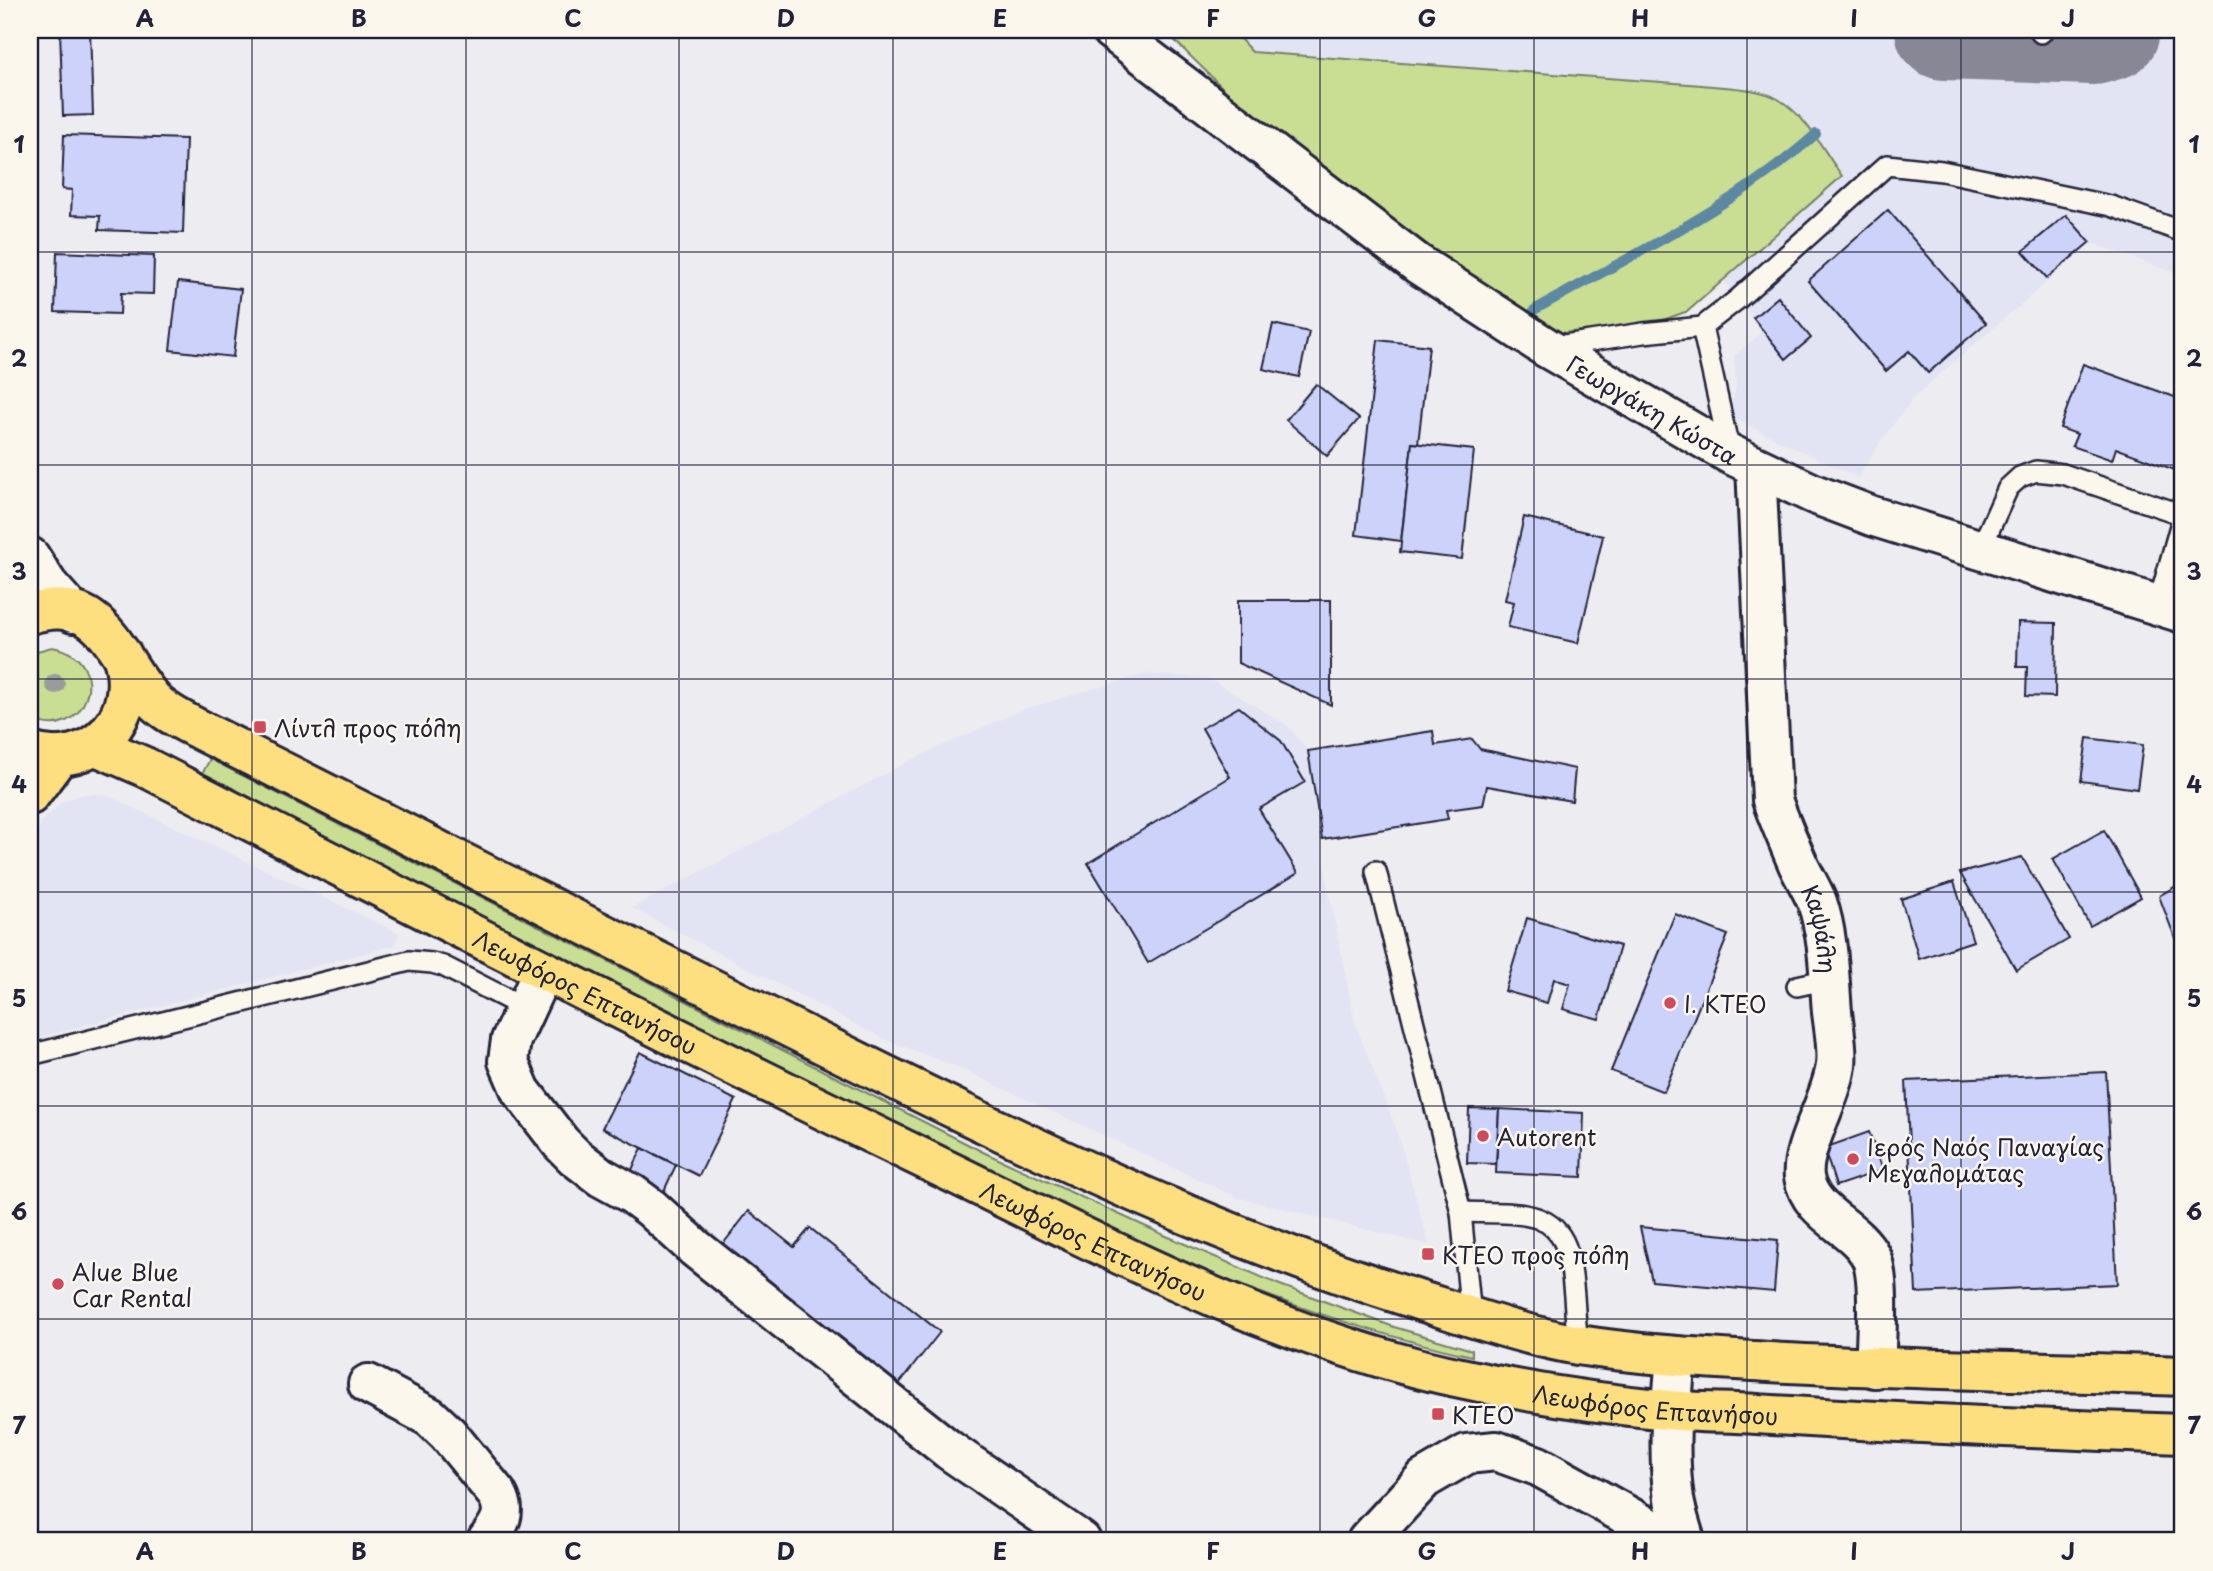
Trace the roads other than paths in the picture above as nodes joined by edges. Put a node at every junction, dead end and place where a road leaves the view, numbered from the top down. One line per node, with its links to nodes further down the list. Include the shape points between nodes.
1 (1111, 30): 3 (street, Γεωργάκη Κώστα)
2 (1130, 30): 3 (street, Γεωργάκη Κώστα)
3 (1183, 86): 6 (street, Γεωργάκη Κώστα, via 1418,264)
4 (2183, 232): 5 (lane, via 2110,206 1942,171 1887,165)
5 (1702, 327): 6 (lane); 7 (lane)
6 (1547, 348): 7 (street, Γεωργάκη Κώστα)
7 (1743, 461): 9 (street, Γεωργάκη Κώστα, via 1872,516); 26 (street, Καψάλη, via 1772,800 1825,930 1813,982 1836,1064 1807,1152 1804,1176 1813,1198 1872,1258)
8 (2183, 515): 9 (lane, via 2063,474 2036,471 2008,488); 11 (lane)
9 (1980, 550): 11 (street, Γεωργάκη Κώστα)
10 (30, 557): 12 (street)
11 (2171, 609)
12 (73, 612): 13 (main road); 14 (main road, via 107,632)
13 (30, 614)
14 (121, 653): 15 (main road, via 126,699 108,733); 23 (main road, via 147,692 169,713 918,1091 1220,1230 1336,1274)
15 (94, 745): 16 (main road, via 71,755); 19 (main road, Λεωφόρος Επτανήσου)
16 (44, 754): 17 (main road, via 41,778)
17 (30, 796)
18 (1376, 871): 22 (lane)
19 (543, 971): 20 (street); 29 (main road, Λεωφόρος Επτανήσου, via 1119,1253 1298,1330 1407,1365 1493,1385)
20 (525, 1008): 21 (lane, via 443,966 409,961); 32 (street, via 511,1040 508,1061 512,1073 542,1120 575,1157 651,1208 949,1450)
21 (30, 1055)
22 (1461, 1212): 23 (lane); 24 (lane, via 1531,1217 1560,1235 1571,1261)
23 (1471, 1317): 24 (main road)
24 (1578, 1345): 25 (main road)
25 (1676, 1356): 26 (main road); 29 (street)
26 (1875, 1368): 27 (main road)
27 (2183, 1376)
28 (368, 1384): 31 (street, via 430,1417 497,1494 502,1519)
29 (1671, 1410): 30 (main road, Λεωφόρος Επτανήσου); 35 (street, via 1674,1500)
30 (2183, 1434)
31 (487, 1541)
32 (1081, 1541)
33 (1367, 1541): 34 (street, via 1424,1479 1467,1454 1496,1451 1538,1466)
34 (1674, 1541)
35 (1685, 1541)

